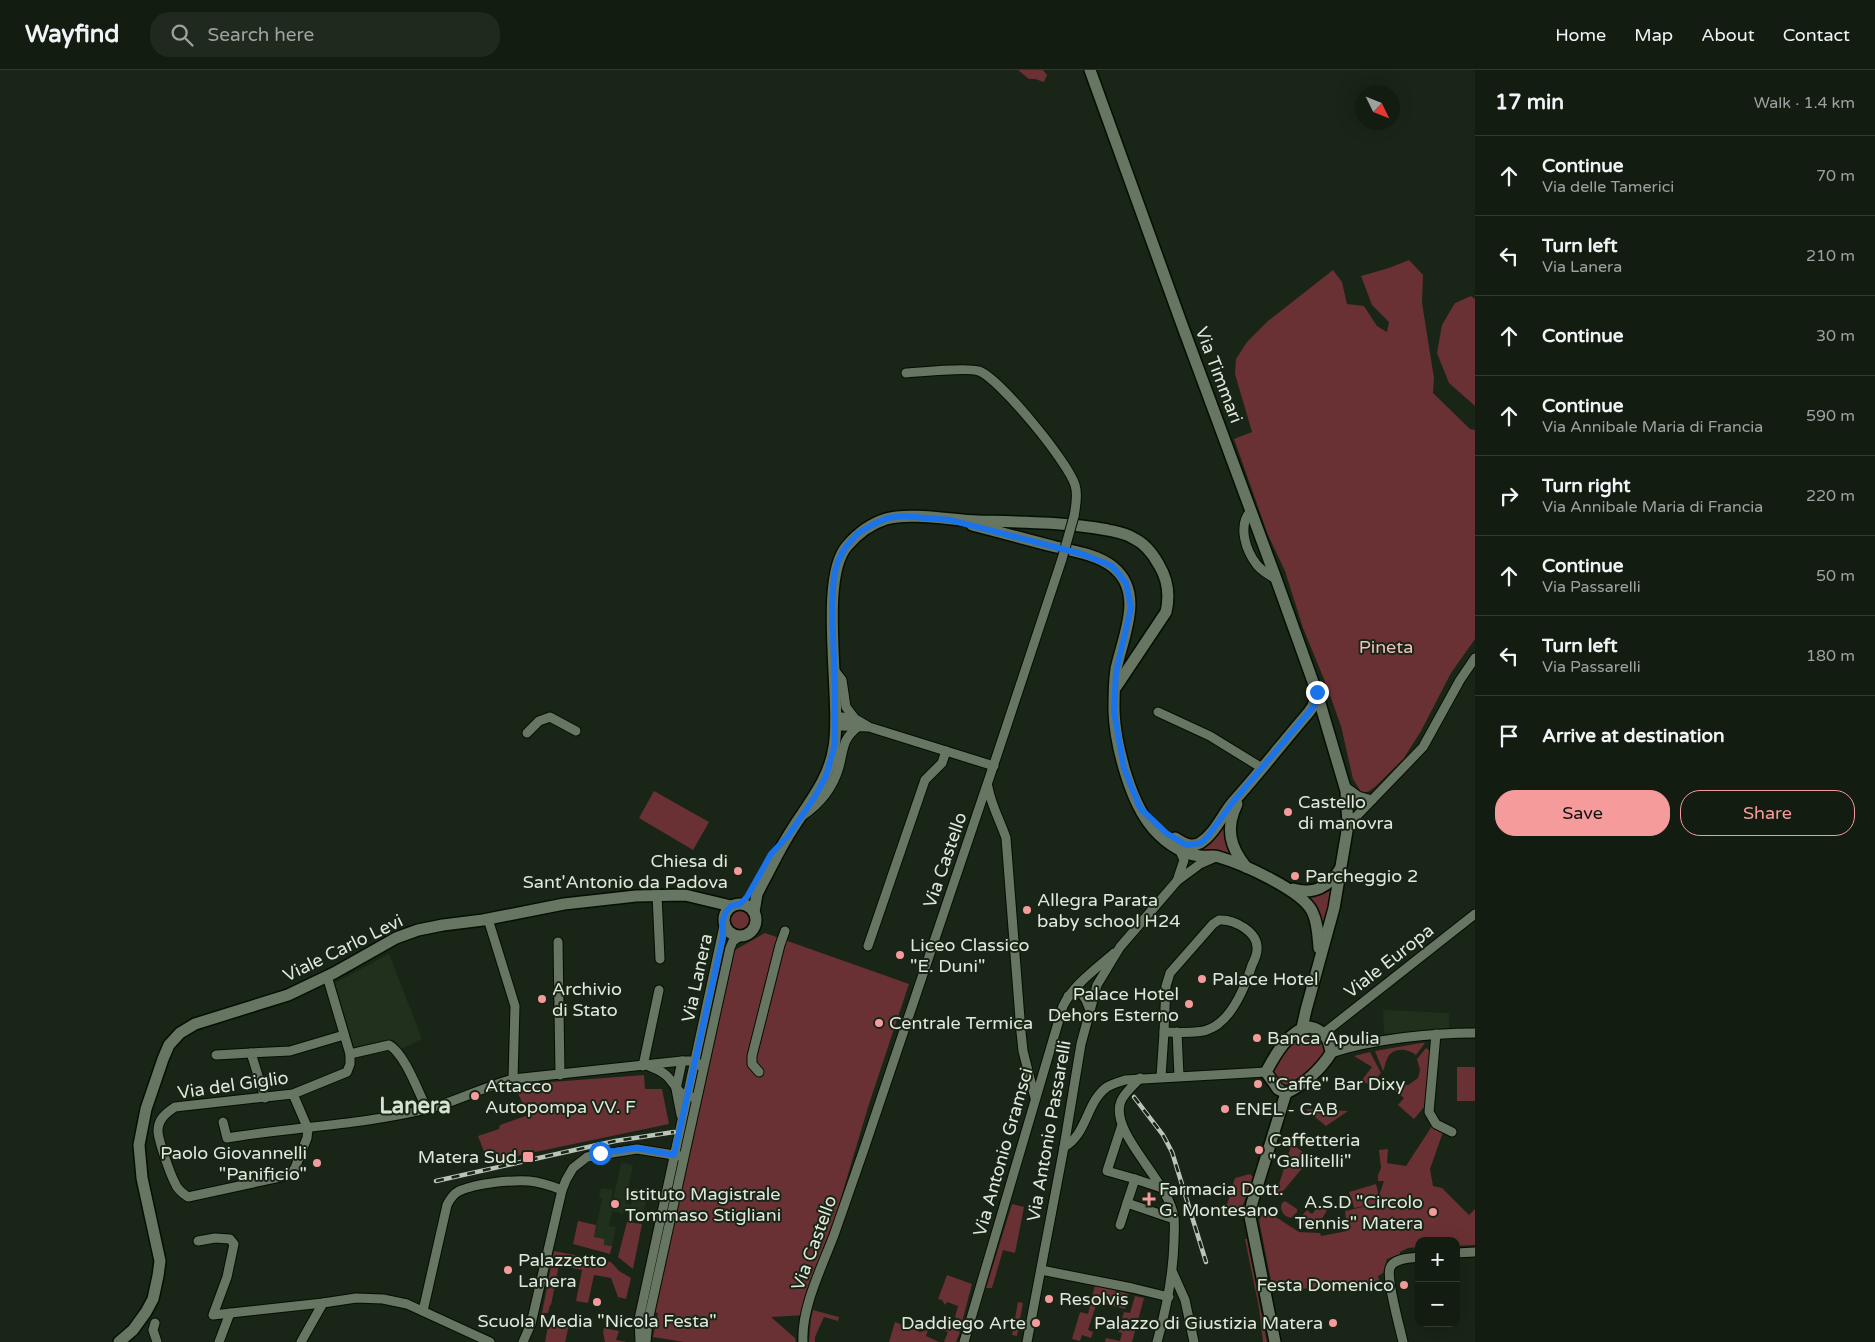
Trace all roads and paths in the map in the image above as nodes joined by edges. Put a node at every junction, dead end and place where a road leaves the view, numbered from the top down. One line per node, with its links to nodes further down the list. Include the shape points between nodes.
1 (1090, 70): 7 (main road, Via Timmari)
2 (906, 373): 17 (street, Via Castello, bridge, via 975,370 988,376 1028,415 1076,486 1074,516 1062,559)
3 (950, 520): 5 (main road, via 903,516 887,518 858,533 845,548 834,576); 6 (main road, via 1082,554 1112,566 1126,583 1131,608 1116,672); 6 (main road, via 1089,526 1121,532 1146,548 1164,573 1169,598 1166,612)
4 (1475, 658): 22 (street, via 1423,748)
5 (835, 671): 10 (main road); 11 (street, via 842,680 846,707)
6 (1116, 687): 23 (main road, via 1114,712 1124,768)
7 (1317, 692): 9 (main road, via 1314,706); 12 (main road, Via Timmari)
8 (1158, 712): 18 (street, via 1210,736)
9 (1302, 719): 12 (main road, via 1314,718); 18 (main road)
10 (835, 722): 11 (street, via 842,717); 24 (main road, via 835,744 826,776)
11 (858, 723): 15 (street); 24 (street, via 846,738 830,788 813,809)
12 (1327, 728): 20 (main road, Via Timmari)
13 (576, 731): 14 (street, via 550,717)
14 (527, 733)
15 (946, 751): 16 (street); 43 (street, via 942,763 925,780)
16 (975, 761): 17 (street); 19 (street)
17 (994, 766): 19 (street, Via Castello)
18 (1262, 768): 21 (main road)
19 (988, 782): 81 (street, via 990,800 1006,838 1021,1032); 115 (street, Via Castello, via 814,1288)
20 (1344, 786): 22 (street, via 1358,796); 25 (main road, Via Timmari)
21 (1244, 791): 23 (main road, via 1208,836 1195,845 1186,845 1166,833); 30 (main road, via 1229,826 1236,854)
22 (1372, 800): 25 (street)
23 (1140, 808): 27 (main road, via 1159,835)
24 (802, 816): 26 (main road)
25 (1348, 825): 29 (main road, Via Timmari)
26 (788, 836): 35 (main road, via 771,854 751,891); 36 (main road, via 757,894)
27 (1180, 850): 28 (main road); 31 (street, via 1184,860)
28 (1217, 856): 30 (main road); 31 (street, Via Antonio Passarelli)
29 (1341, 868): 32 (main road, via 1330,882 1315,891 1303,892); 45 (main road)
30 (1248, 869): 32 (main road)
31 (1177, 881): 44 (street, Via Antonio Passarelli)
32 (1282, 885): 45 (main road, via 1295,892 1313,912)
33 (657, 894): 34 (main road, Viale Carlo Levi); 38 (main road, Viale Carlo Levi, via 564,904); 46 (street)
34 (701, 899): 35 (main road, Viale Carlo Levi); 39 (main road)
35 (735, 905): 36 (main road, via 748,906); 39 (main road, via 726,912)
36 (754, 912): 41 (main road, via 754,928)
37 (1475, 914): 57 (street, Viale Europa)
38 (488, 919): 47 (main road, Viale Carlo Levi, via 418,930 396,938); 75 (street, via 515,1006)
39 (724, 923): 41 (main road, via 732,934); 66 (street, Via Lanera)
40 (785, 931): 69 (street, via 752,1056 754,1067)
41 (740, 936): 68 (street, Via Lanera, via 730,948)
42 (558, 942): 71 (street)
43 (868, 946)
44 (1120, 947): 48 (street, Via Antonio Gramsci); 49 (street, Via Antonio Passarelli)
45 (1320, 956): 54 (main road)
46 (660, 959)
47 (327, 976): 60 (street); 107 (main road, Viale Carlo Levi, via 272,1000 195,1024 169,1045 154,1084 139,1145 160,1261 153,1299 133,1330)
48 (1086, 977): 49 (street); 52 (street, Via Antonio Gramsci)
49 (1097, 985): 51 (street); 53 (street, Via Antonio Passarelli)
50 (658, 990): 67 (street)
51 (1081, 992): 52 (street); 53 (street)
52 (1068, 996): 81 (street, Via Antonio Gramsci)
53 (1090, 1010): 88 (street, Via Antonio Passarelli, via 1081,1044)
54 (1302, 1028): 57 (main road, via 1317,1028); 70 (main road, via 1290,1037)
55 (1164, 1032): 56 (street); 56 (street, via 1166,986 1170,973 1219,920 1228,920 1248,930 1258,950 1236,1004 1219,1023 1207,1030); 73 (street)
56 (1177, 1032): 72 (street)
57 (1324, 1033): 62 (main road)
58 (1475, 1033): 59 (street)
59 (1436, 1034): 62 (street); 87 (street, via 1428,1112 1436,1124)
60 (344, 1035): 61 (street, via 290,1051); 63 (street)
61 (251, 1053): 64 (street); 80 (street)
62 (1331, 1053): 77 (main road, via 1296,1088)
63 (350, 1054): 78 (street, Via del Giglio, via 347,1072); 82 (street, via 389,1045 394,1047)
64 (216, 1055)
65 (682, 1061): 66 (street); 67 (street); 76 (street, Via Lanera)
66 (695, 1061): 68 (street); 79 (street, Via Lanera)
67 (645, 1065): 71 (street); 76 (street, via 659,1070)
68 (703, 1068): 79 (street, Via Lanera)
69 (759, 1072)
70 (1266, 1072): 72 (street); 77 (main road, via 1278,1089)
71 (560, 1075): 75 (street)
72 (1179, 1076): 73 (street)
73 (1161, 1077): 74 (street)
74 (1140, 1078): 85 (street, via 1121,1102 1118,1111); 88 (street, via 1107,1087 1094,1103 1078,1135)
75 (513, 1079): 82 (street)
76 (676, 1089): 79 (street); 84 (street, Via Lanera)
77 (1286, 1093): 120 (main road, via 1250,1217)
78 (292, 1094): 80 (street, Via del Giglio); 86 (street)
79 (693, 1096): 84 (street, Via Lanera); 89 (street, Via Lanera)
80 (265, 1098): 86 (street, Via del Giglio, via 175,1107 164,1114 158,1131 174,1183 188,1197 291,1173)
81 (1035, 1099): 116 (street, Via Antonio Gramsci)
82 (427, 1110): 86 (street)
83 (223, 1122): 86 (street, via 227,1138)
84 (682, 1122): 89 (street, Via Lanera)
85 (1122, 1125): 90 (street, via 1107,1170); 91 (street)
86 (308, 1129)
87 (1452, 1132)
88 (1064, 1147): 100 (street, Via Antonio Passarelli)
89 (679, 1156): 92 (street, via 637,1148 587,1157 573,1168); 113 (street, Via Lanera, via 638,1319); 114 (street, Via Lanera)
90 (1135, 1179): 91 (street); 93 (street)
91 (1162, 1188): 94 (street, via 1171,1203)
92 (562, 1190): 104 (street, via 529,1181 493,1183 458,1191 451,1197); 112 (street, via 531,1324)
93 (1127, 1203): 94 (street); 95 (street)
94 (1174, 1219): 101 (street)
95 (1120, 1225)
96 (198, 1241): 105 (street, via 230,1239 234,1244 227,1278 213,1315)
97 (1475, 1252): 98 (street)
98 (1460, 1253)
99 (1415, 1258): 121 (street, via 1395,1262 1390,1267)
100 (1040, 1270): 102 (street); 117 (street, Via Antonio Passarelli)
101 (1173, 1273): 102 (street); 119 (street, via 1184,1300)
102 (1169, 1297): 118 (street)
103 (323, 1304): 104 (street, via 356,1298 383,1299); 105 (street); 110 (street)
104 (423, 1311): 111 (street)
105 (230, 1313): 109 (street)
106 (155, 1323): 108 (street, via 152,1330)
107 (119, 1342)
108 (157, 1342)
109 (219, 1342)
110 (301, 1342)
111 (490, 1342)
112 (523, 1342)
113 (640, 1342)
114 (646, 1342)
115 (802, 1342)
116 (964, 1342)
117 (1027, 1342)
118 (1157, 1342)
119 (1194, 1342)
120 (1274, 1342)
121 (1403, 1342)

